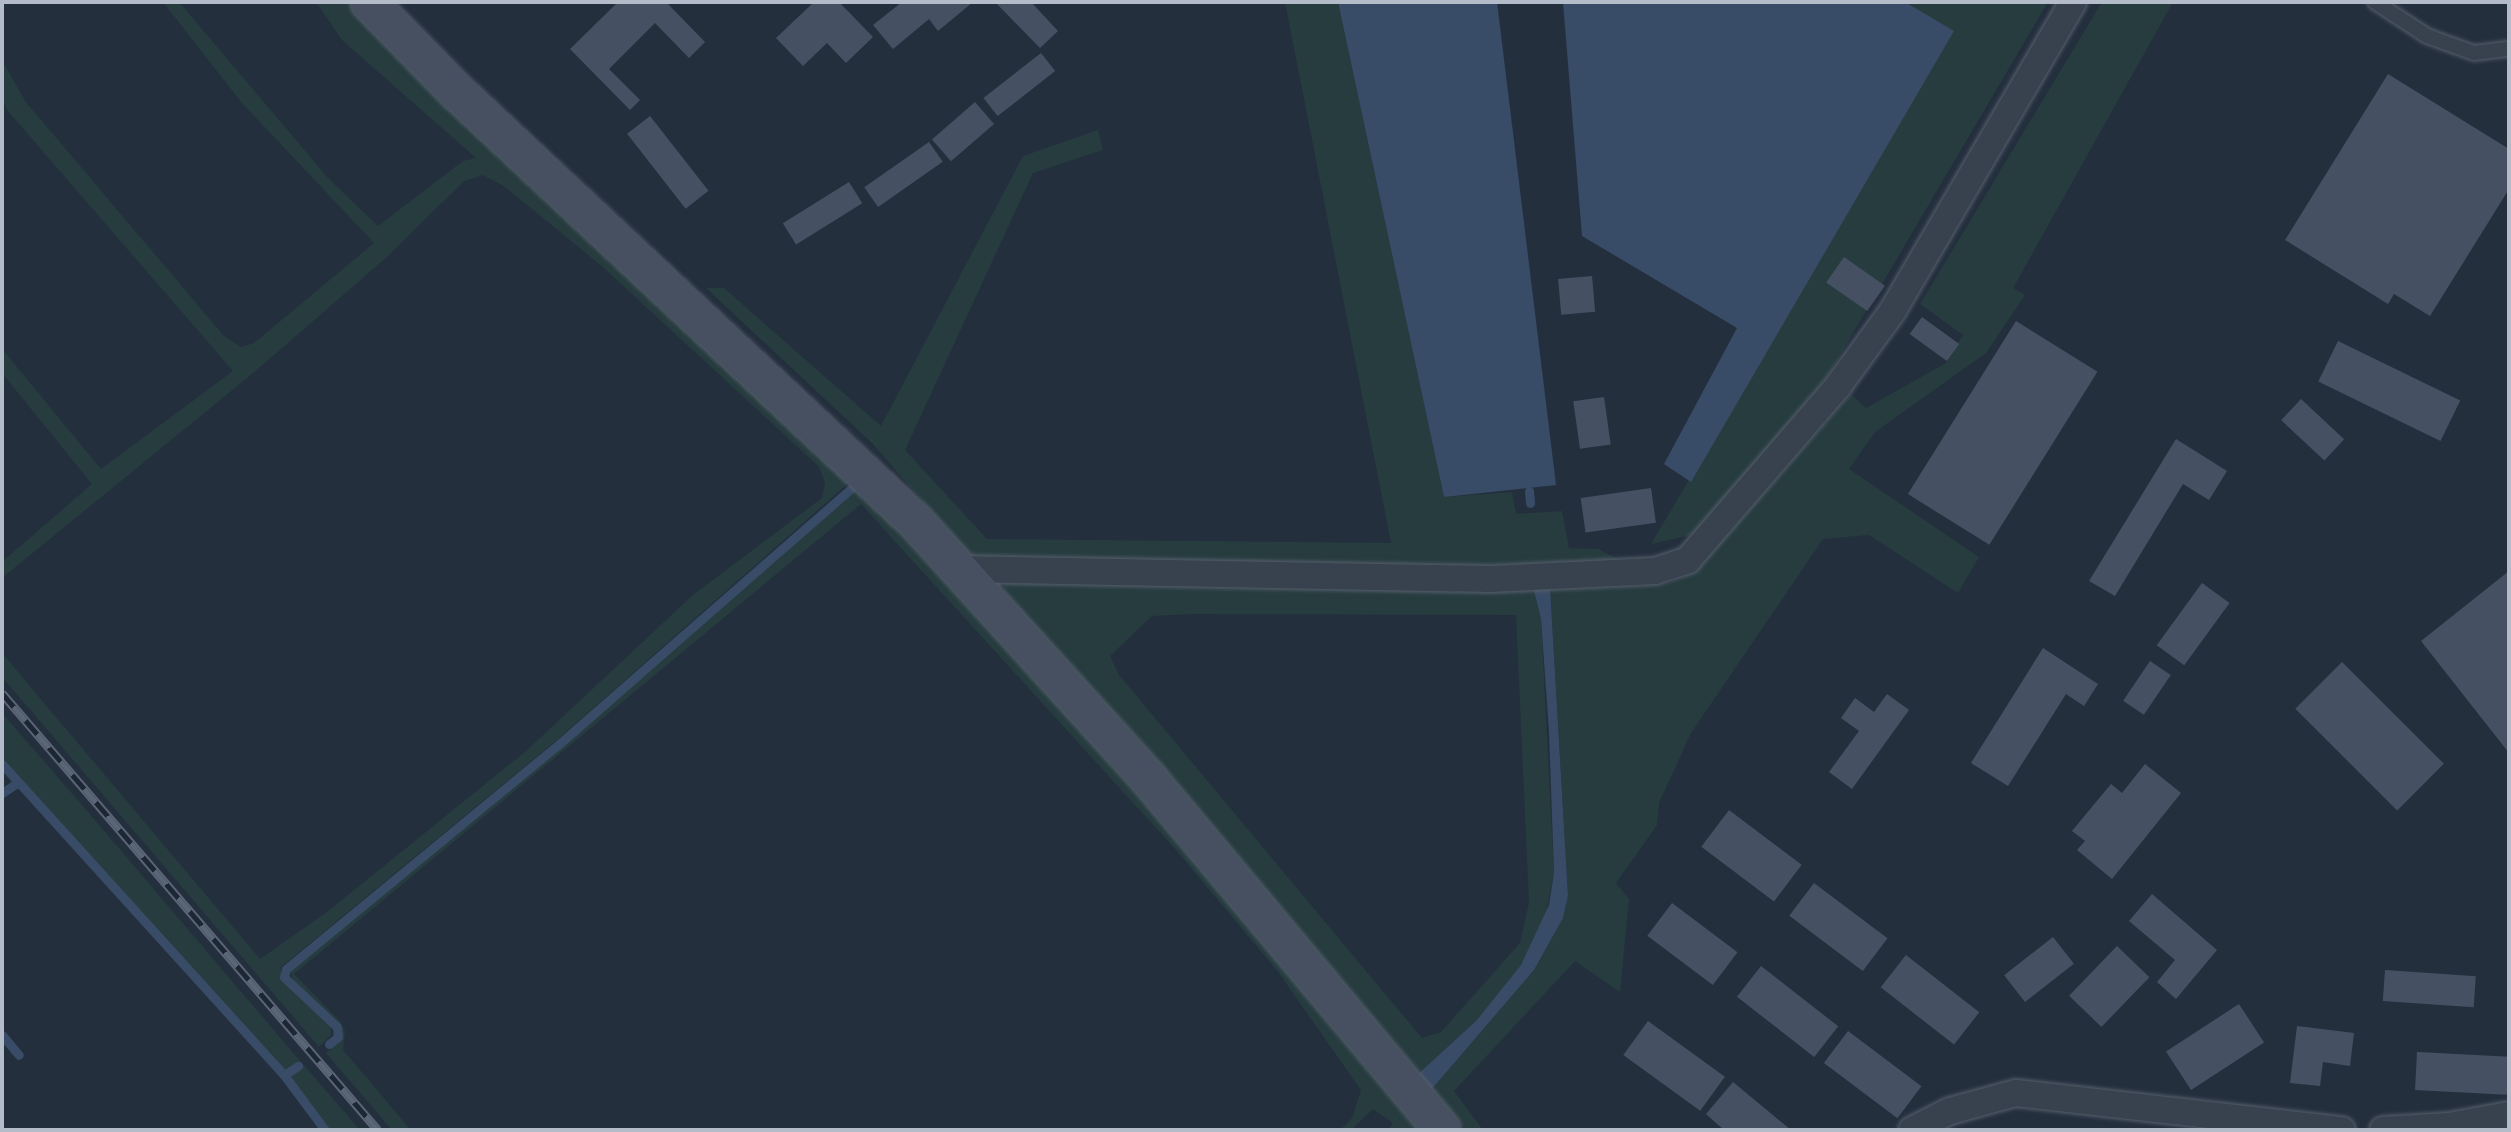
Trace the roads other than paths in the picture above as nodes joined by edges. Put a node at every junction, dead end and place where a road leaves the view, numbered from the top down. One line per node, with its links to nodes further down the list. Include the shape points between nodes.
1 (369, 2): 5 (main road, via 455,90 916,522)
2 (2073, 2): 5 (street, via 1892,312 1838,386 1688,560 1655,571 1491,579)
3 (2375, 2): 4 (lane, via 2439,41 2474,53)
4 (2509, 49)
5 (959, 569): 7 (main road, via 1149,779)
6 (2509, 1115): 10 (street)
7 (1442, 1130)
8 (1912, 1130): 9 (street, via 1950,1111 2016,1093)
9 (2342, 1130)
10 (2383, 1130)

